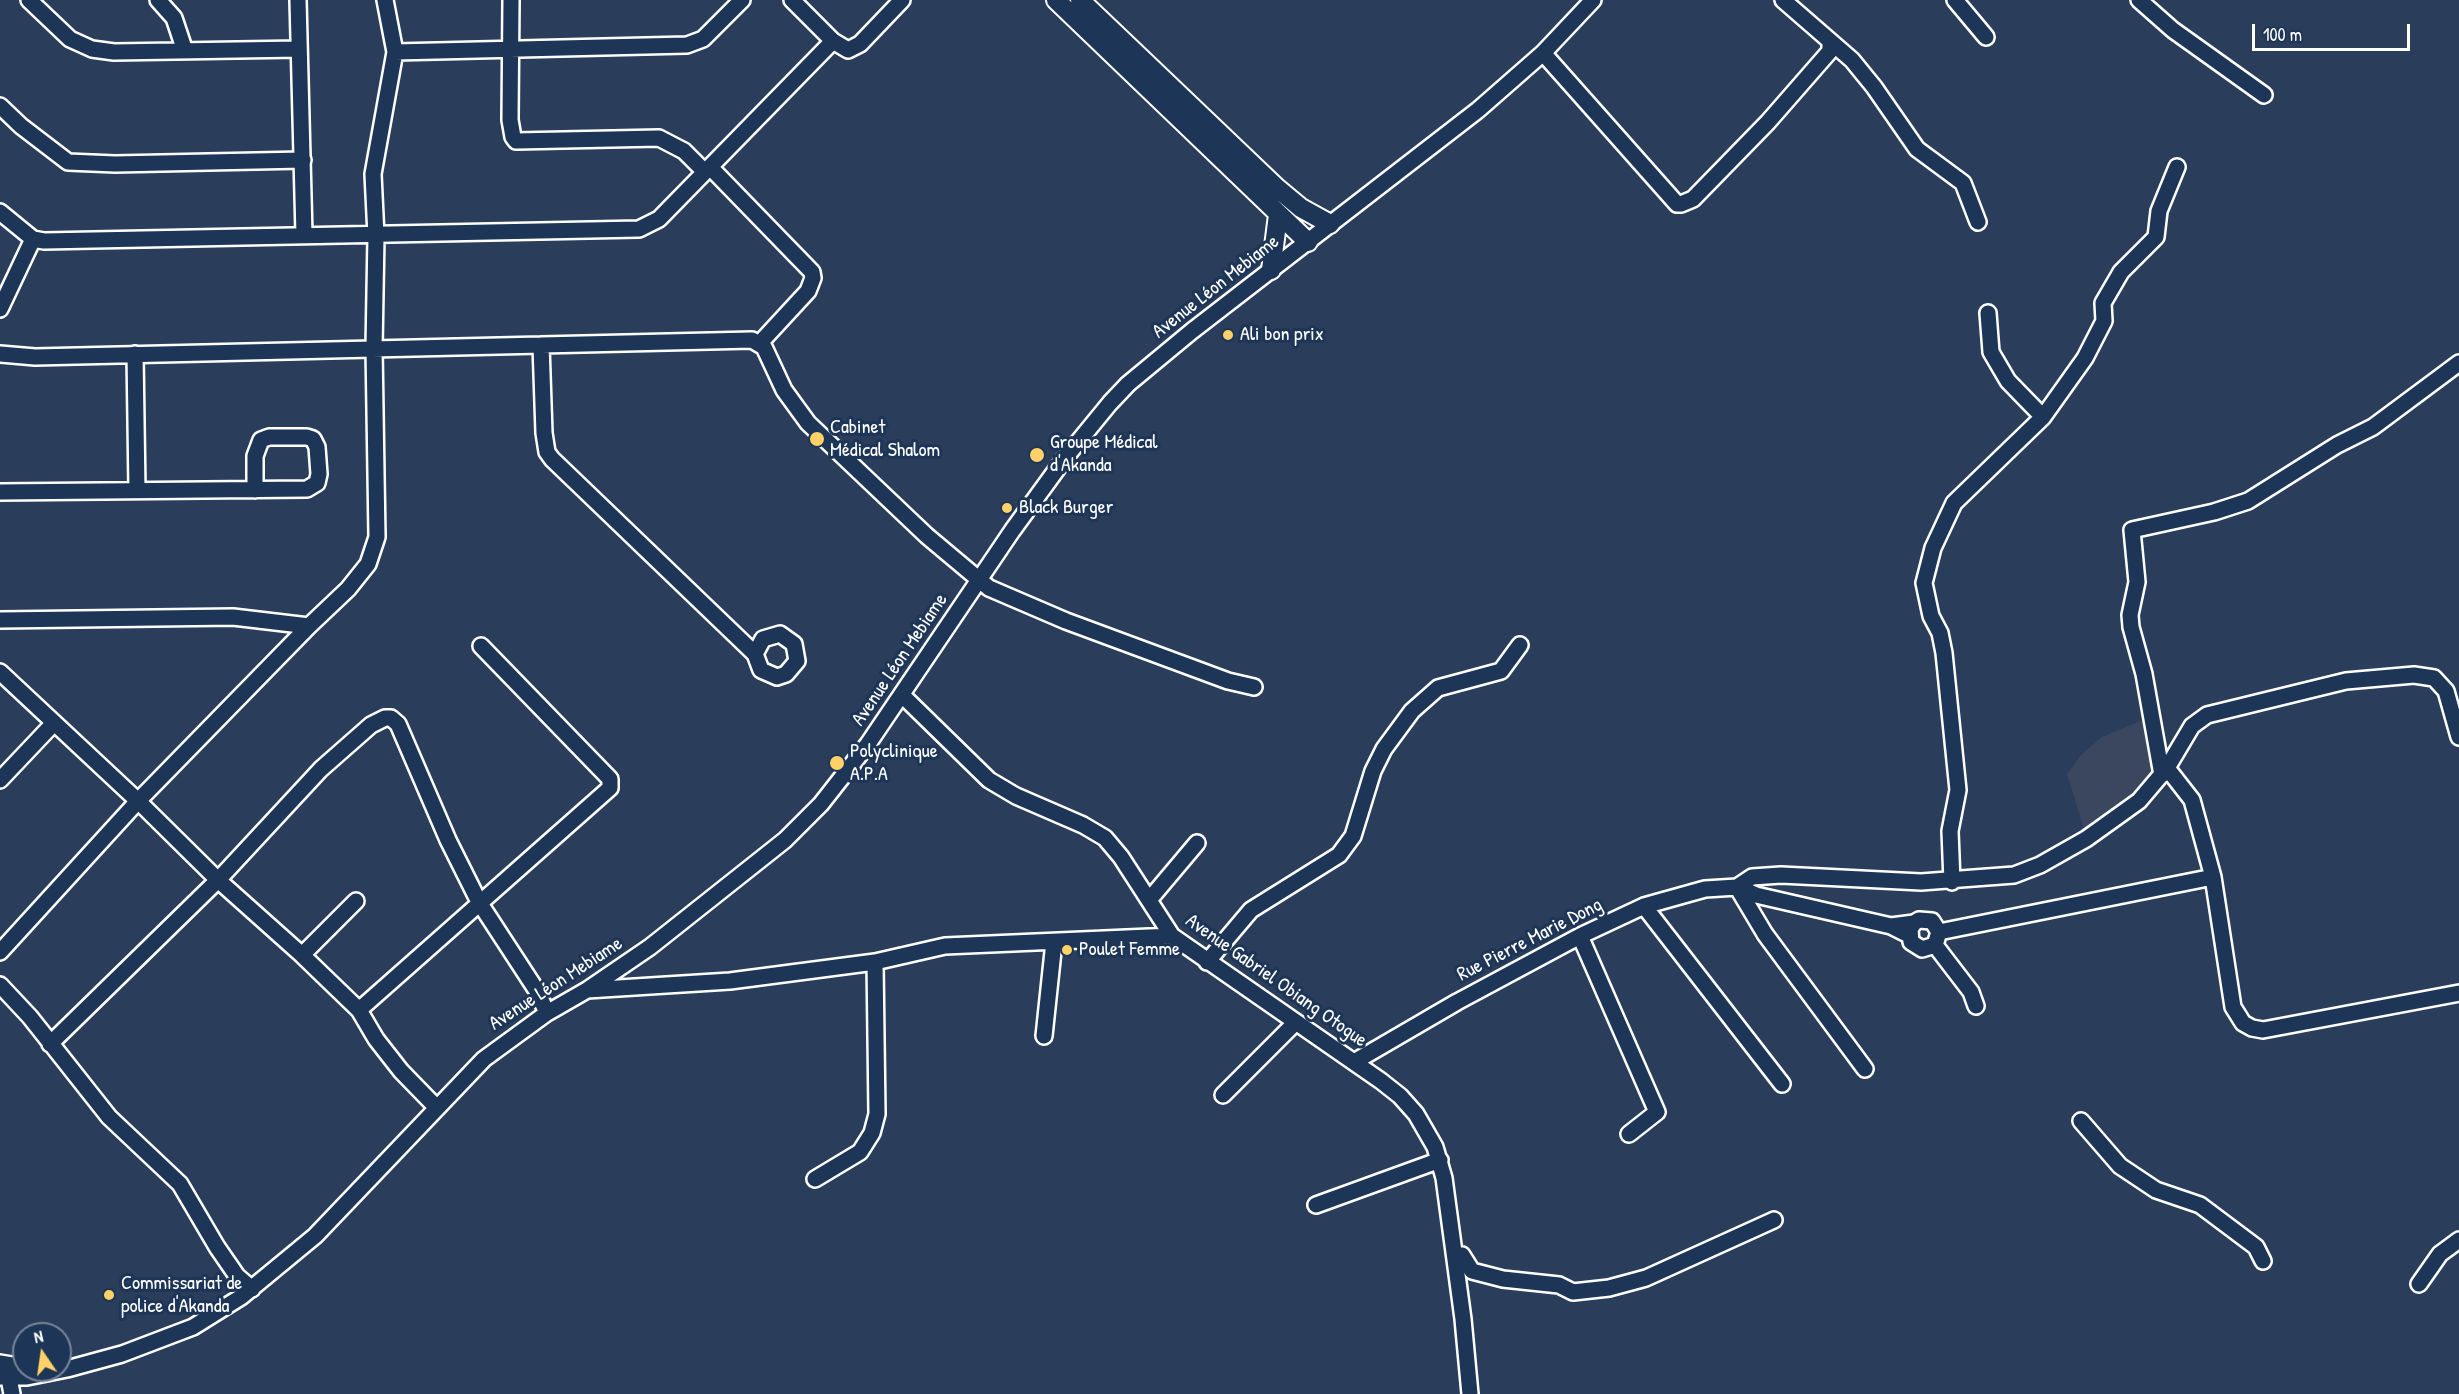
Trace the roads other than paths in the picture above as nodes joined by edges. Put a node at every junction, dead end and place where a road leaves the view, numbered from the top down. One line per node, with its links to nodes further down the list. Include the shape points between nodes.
1 (29, 0): 20 (street, via 70,39 92,49)
2 (158, 0): 20 (street, via 174,18)
3 (298, 0): 19 (street)
4 (385, 0): 21 (street)
5 (511, 0): 18 (street)
6 (742, 0): 18 (street, via 703,39 687,45)
7 (792, 0): 16 (street)
8 (902, 0): 16 (street, via 860,44 848,50)
9 (1056, 0): 29 (main road)
10 (1593, 0): 22 (street, Avenue Léon Mebiame)
11 (1783, 0): 17 (street)
12 (1955, 0): 15 (street)
13 (2139, 0): 23 (street, via 2173,30)
14 (1087, 2): 31 (main road, via 1277,188 1301,208)
15 (1986, 37)
16 (833, 41): 27 (street)
17 (1830, 43): 22 (street, via 1830,51 1768,122 1693,199 1682,204 1677,204); 30 (street, via 1852,60 1917,149 1964,183)
18 (511, 49): 21 (street); 27 (street, via 510,120 516,141 659,138)
19 (299, 50): 20 (street); 25 (street)
20 (185, 51)
21 (395, 52): 33 (street, via 374,159)
22 (1543, 53): 31 (street, Avenue Léon Mebiame, via 1454,129)
23 (2264, 95)
24 (0, 106): 25 (street, via 68,162)
25 (303, 160): 32 (street)
26 (2176, 167): 45 (street, via 2159,211 2156,237 2121,272 2103,303 2104,321 2085,358)
27 (708, 170): 33 (street, via 659,219 639,229); 39 (street, via 812,272 808,291)
28 (0, 212): 34 (street)
29 (1278, 215): 35 (main road); 36 (main road)
30 (1978, 222)
31 (1330, 224): 35 (street, Avenue Léon Mebiame)
32 (304, 235): 33 (street); 34 (street)
33 (376, 236): 41 (street)
34 (33, 239): 37 (street)
35 (1308, 242): 36 (street, Avenue Léon Mebiame)
36 (1271, 270): 49 (street, Avenue Léon Mebiame, via 1192,331 1110,403 1065,458)
37 (0, 309)
38 (1988, 313): 45 (street, via 1991,352 2008,381)
39 (760, 343): 40 (street, via 752,340); 49 (street, via 784,390 808,423)
40 (541, 345): 41 (street); 54 (street, via 547,452)
41 (374, 348): 43 (street); 51 (street, via 374,550 348,589)
42 (0, 354): 43 (street)
43 (135, 354): 47 (street)
44 (2459, 363): 61 (street, via 2373,427 2248,501 2132,530 2137,582 2131,627)
45 (2043, 417): 67 (street, via 1954,503 1942,524 1924,583 1944,653 1958,790 1950,831)
46 (255, 489): 46 (street, via 307,489 317,483 317,447 313,440 261,440 255,456); 47 (street)
47 (137, 490): 48 (street)
48 (0, 492)
49 (979, 580): 56 (street, via 1066,621); 57 (street, Avenue Léon Mebiame)
50 (0, 620): 51 (street, via 233,617)
51 (309, 626): 63 (street)
52 (1520, 645): 81 (street, via 1501,671 1438,688 1412,711 1384,749 1353,836 1339,855 1251,910)
53 (481, 646): 71 (street, via 610,779 611,785)
54 (755, 654)
55 (0, 672): 59 (street)
56 (1254, 687)
57 (903, 696): 69 (street, Avenue Gabriel Obiang Otogue, via 989,780 1105,838); 83 (street, Avenue Léon Mebiame, via 843,777 790,834 676,927)
58 (2457, 716): 60 (street); 61 (street, via 2446,691 2434,678 2414,675 2346,681 2207,715 2192,726)
59 (53, 724): 62 (street); 63 (street)
60 (2459, 737)
61 (2164, 772): 65 (street, via 2192,800); 67 (street, via 2128,809 2040,865 2014,875)
62 (0, 780)
63 (138, 801): 66 (street); 78 (street)
64 (1197, 843): 69 (street)
65 (2213, 877): 76 (street); 84 (street, via 2233,1007 2237,1016 2252,1028 2263,1030)
66 (218, 880): 71 (street, via 321,770 370,725 391,718 398,724); 79 (street); 90 (street)
67 (1952, 882): 68 (street, via 1781,875 1752,877)
68 (1737, 887): 72 (street, Rue Pierre Marie Dong, via 1705,889); 73 (street, via 1756,896); 92 (street, via 1765,934)
69 (1149, 900): 74 (street, Avenue Gabriel Obiang Otogue)
70 (356, 901): 79 (street)
71 (478, 902): 86 (street); 87 (street, via 537,991)
72 (1644, 906): 75 (street, Rue Pierre Marie Dong); 93 (street)
73 (1911, 929): 76 (street, via 1916,947 1922,949); 76 (street, via 1919,920 1932,921)
74 (1172, 936): 77 (street); 81 (street, Avenue Gabriel Obiang Otogue)
75 (1580, 936): 91 (street, Rue Pierre Marie Dong); 97 (street, via 1657,1112)
76 (1937, 939): 85 (street)
77 (1054, 942): 80 (street, via 945,946); 89 (street)
78 (0, 952)
79 (302, 955): 86 (street)
80 (875, 962): 83 (street, via 709,983); 99 (street, via 877,1114 872,1133 860,1152)
81 (1207, 962): 88 (street, Avenue Gabriel Obiang Otogue)
82 (0, 985): 90 (street)
83 (587, 990): 87 (street, Avenue Léon Mebiame)
84 (2459, 993)
85 (1976, 1006)
86 (359, 1010): 95 (street, via 401,1071)
87 (547, 1013): 95 (street, Avenue Léon Mebiame, via 484,1059)
88 (1296, 1022): 91 (street, Avenue Gabriel Obiang Otogue); 94 (street)
89 (1044, 1036)
90 (50, 1044): 106 (street, via 109,1117 180,1184 217,1247)
91 (1354, 1062): 98 (street, Avenue Gabriel Obiang Otogue, via 1400,1096 1416,1114)
92 (1865, 1069)
93 (1782, 1084)
94 (1223, 1095)
95 (437, 1108): 106 (street, Avenue Léon Mebiame, via 315,1236)
96 (2081, 1121): 104 (street, via 2120,1166 2156,1190 2200,1205 2256,1247)
97 (1629, 1134)
98 (1440, 1160): 100 (street); 103 (street, Avenue Gabriel Obiang Otogue)
99 (815, 1179)
100 (1316, 1205)
101 (1774, 1220): 103 (street, via 1646,1278 1609,1288 1573,1292 1559,1285 1503,1279 1472,1271 1462,1256)
102 (2459, 1240): 105 (street, via 2440,1254)
103 (1455, 1256): 108 (street, Avenue Gabriel Obiang Otogue)
104 (2264, 1262)
105 (2419, 1284)
106 (252, 1290): 107 (street, Avenue Léon Mebiame, via 211,1317 168,1338)
107 (72, 1366)
108 (1470, 1394)

